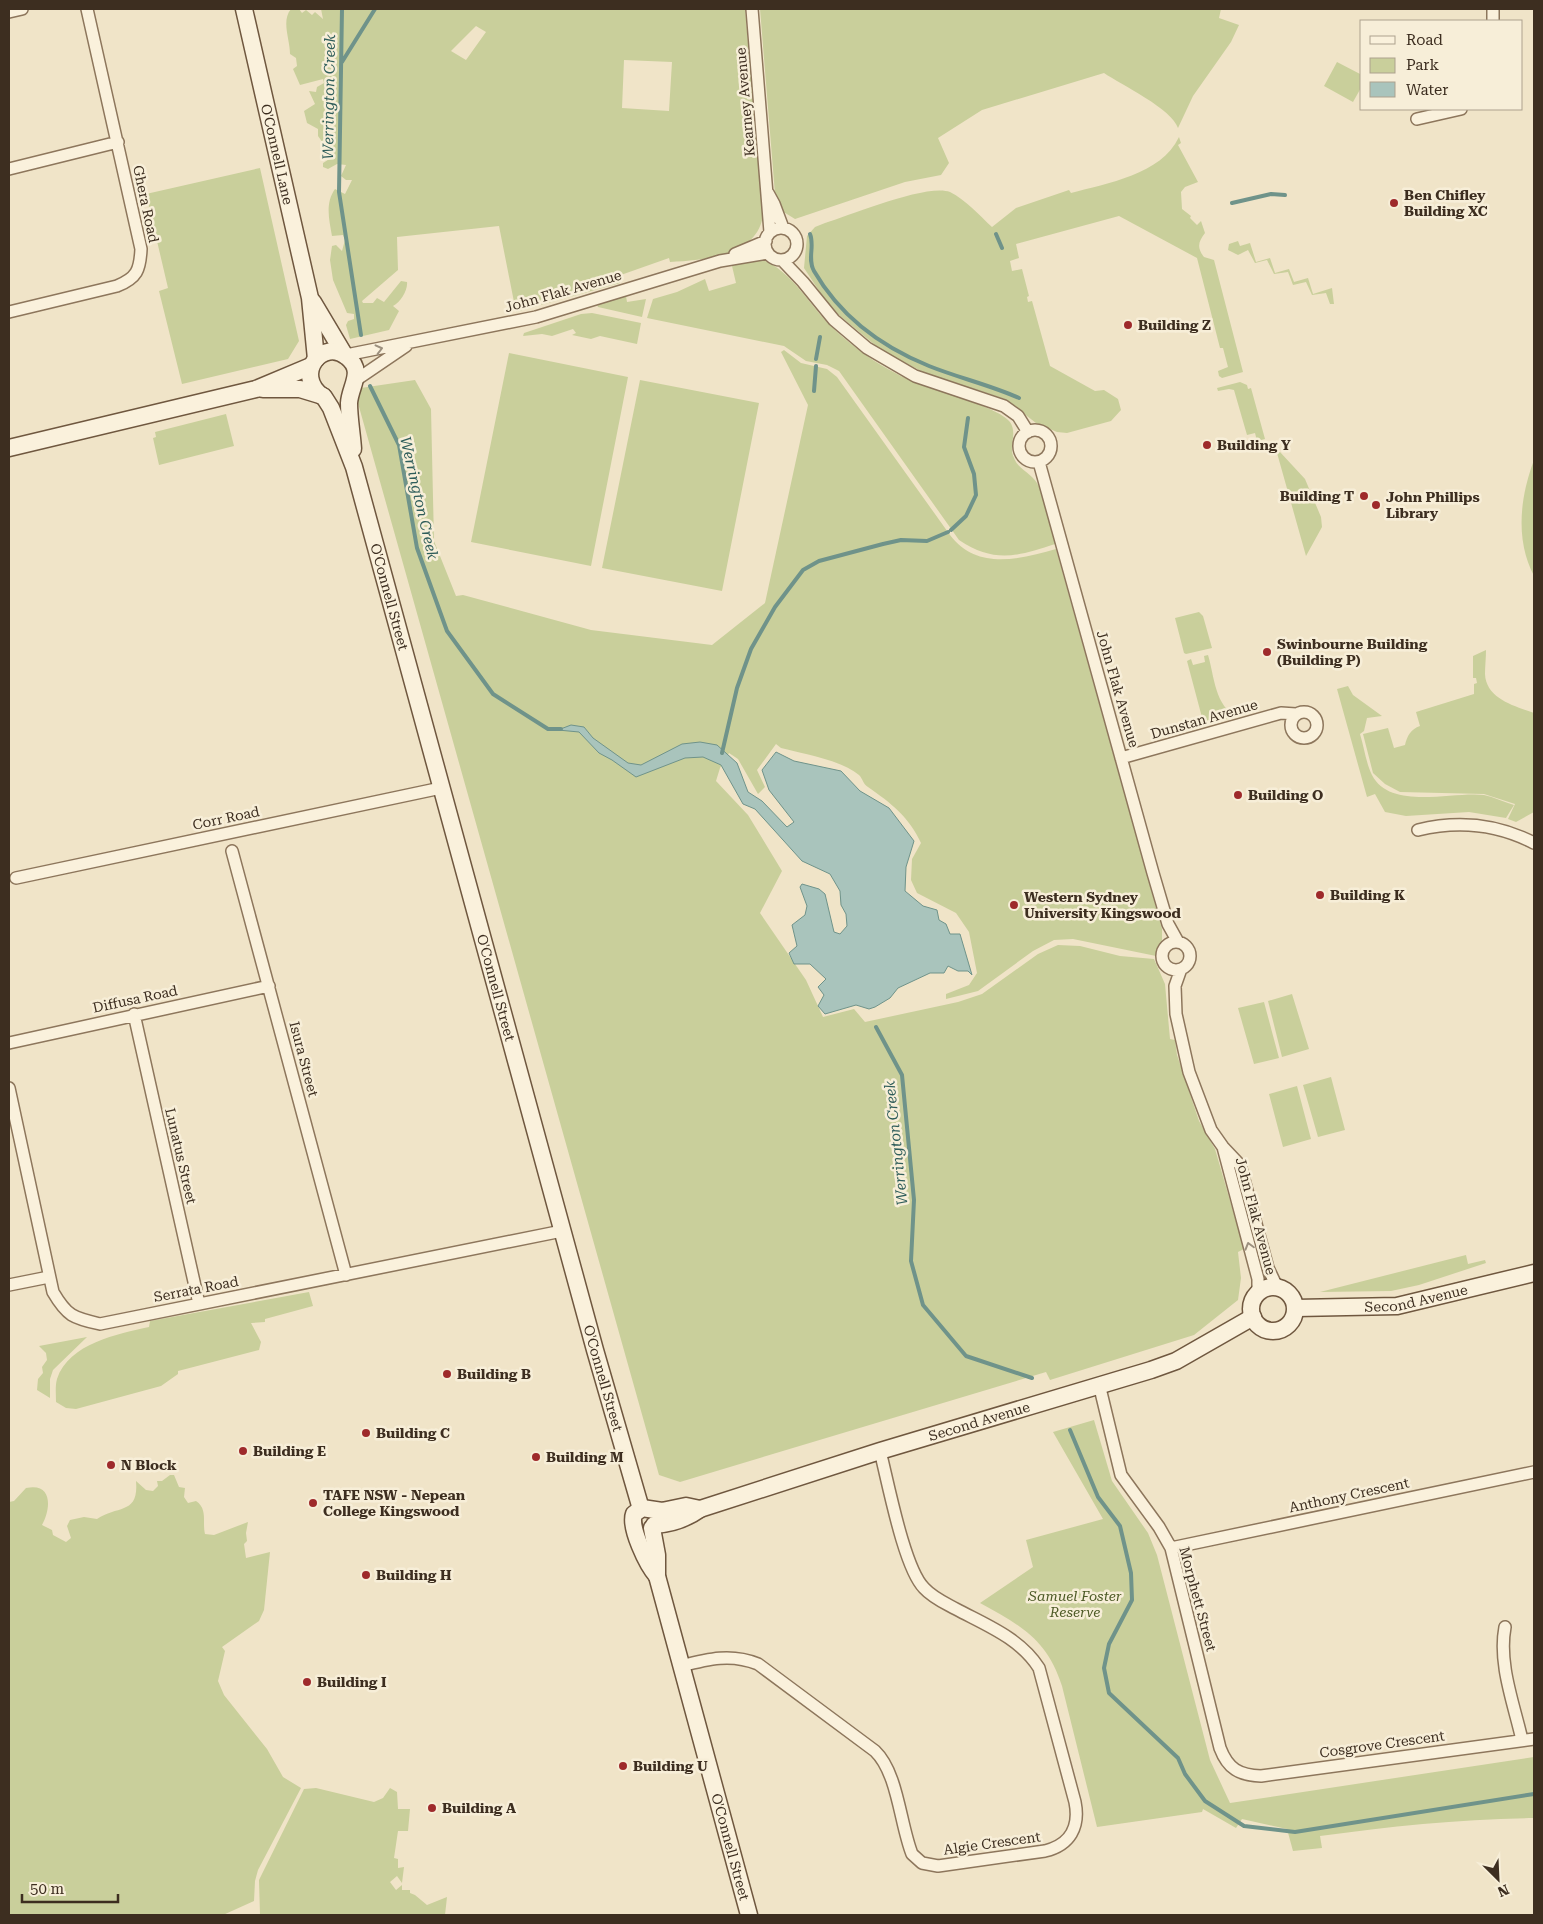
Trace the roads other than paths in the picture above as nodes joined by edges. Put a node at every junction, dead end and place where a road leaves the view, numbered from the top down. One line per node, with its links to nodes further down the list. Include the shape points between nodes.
1 (22, 9): 5 (street)
2 (87, 9): 8 (street, Ghera Road)
3 (244, 9): 18 (street, O'Connell Lane)
4 (752, 9): 10 (street, Kearney Avenue)
5 (9, 12)
6 (1457, 110): 7 (street)
7 (1417, 119)
8 (118, 142): 9 (street); 19 (street, Ghera Road, via 141,249 137,272 130,281 118,286)
9 (9, 169)
10 (768, 193): 11 (street, Kearney Avenue); 12 (street, Kearney Avenue)
11 (783, 228): 12 (street); 14 (street, via 796,236 798,244)
12 (768, 236): 13 (street); 16 (street, John Flak Avenue)
13 (768, 253): 15 (street); 16 (street, John Flak Avenue)
14 (794, 254): 15 (street); 17 (street)
15 (782, 260): 17 (street)
16 (720, 261): 20 (street, John Flak Avenue, via 536,317)
17 (803, 282): 26 (street, via 834,320 867,348 915,376 1004,406 1018,416)
18 (310, 298): 21 (street, O'Connell Lane); 22 (street, O'Connell Lane)
19 (9, 312)
20 (412, 343): 21 (street, John Flak Avenue, one-way to 20); 23 (street, John Flak Avenue)
21 (345, 355): 22 (street, via 329,352); 23 (street, via 355,366)
22 (314, 362): 24 (street); 25 (street, O'Connell Street, via 310,372 312,386)
23 (356, 382): 25 (street, via 339,398); 29 (street, O'Connell Street, via 349,402)
24 (256, 388): 25 (street, via 300,389); 27 (street)
25 (323, 396): 29 (street, O'Connell Street)
26 (1028, 432): 28 (street, via 1020,441 1020,454 1027,460); 28 (street, via 1040,431 1049,438 1050,452)
27 (9, 448)
28 (1039, 462): 31 (street, John Flak Avenue)
29 (354, 466): 32 (street, O'Connell Street)
30 (1296, 714): 31 (street, Dunstan Avenue, via 1281,713)
31 (1121, 758): 37 (street, John Flak Avenue)
32 (441, 788): 36 (street, Corr Road); 46 (street, O'Connell Street)
33 (1418, 830): 34 (street, via 1472,824 1513,832)
34 (1534, 843)
35 (232, 851): 40 (street, Isura Street)
36 (16, 878)
37 (1172, 943): 38 (street, via 1162,951 1162,959); 39 (street, via 1185,945 1190,955 1188,964)
38 (1168, 968): 39 (street); 41 (street, John Flak Avenue)
39 (1181, 969): 41 (street, John Flak Avenue)
40 (269, 986): 42 (street, Diffusa Road); 48 (street, Isura Street)
41 (1175, 986): 45 (street, John Flak Avenue, via 1176,1019 1184,1056 1205,1117)
42 (134, 1014): 43 (street, Diffusa Road); 53 (street, Lunatus Street)
43 (9, 1043)
44 (9, 1088): 49 (street, Serrata Road)
45 (1223, 1147): 51 (street, John Flak Avenue, via 1240,1165); 52 (street, John Flak Avenue, one-way to 45, via 1258,1279)
46 (562, 1231): 48 (street, Serrata Road); 59 (street, O'Connell Street)
47 (1534, 1273): 54 (street, Second Avenue, via 1396,1306)
48 (346, 1275): 53 (street, Serrata Road)
49 (49, 1277): 50 (street); 53 (street, Serrata Road, via 63,1309 76,1318 100,1324)
50 (9, 1285)
51 (1277, 1288): 52 (street, via 1270,1287); 54 (street, via 1292,1297)
52 (1258, 1293): 55 (street, via 1252,1304)
53 (199, 1304)
54 (1296, 1308): 55 (street, via 1292,1322 1281,1330 1261,1328)
55 (1252, 1317): 56 (street, Second Avenue, via 1176,1361)
56 (1099, 1384): 57 (street, Second Avenue); 61 (street, Morphett Street, via 1121,1475)
57 (880, 1452): 59 (street, Second Avenue, via 700,1508 669,1524); 64 (street, Algie Crescent, via 908,1557 918,1581 931,1595 1004,1634 1039,1668 1075,1802 1076,1822 1070,1838 1059,1847 1045,1851 938,1866 922,1863 912,1854 889,1774 882,1758 874,1750 758,1664 724,1656)
58 (1534, 1472): 61 (street, Anthony Crescent)
59 (649, 1518): 60 (street, Second Avenue, via 642,1531); 62 (street, O'Connell Street, via 657,1554)
60 (635, 1527): 62 (street, O'Connell Street, via 646,1560)
61 (1171, 1548): 67 (street, Morphett Street, via 1220,1748)
62 (657, 1576): 64 (street, O'Connell Street)
63 (1505, 1627): 66 (street, via 1502,1641 1504,1659)
64 (681, 1666): 68 (street, O'Connell Street)
65 (1534, 1738): 66 (street, Cosgrove Crescent)
66 (1522, 1740): 67 (street, Cosgrove Crescent, via 1261,1776)
67 (1235, 1771)
68 (750, 1915)

